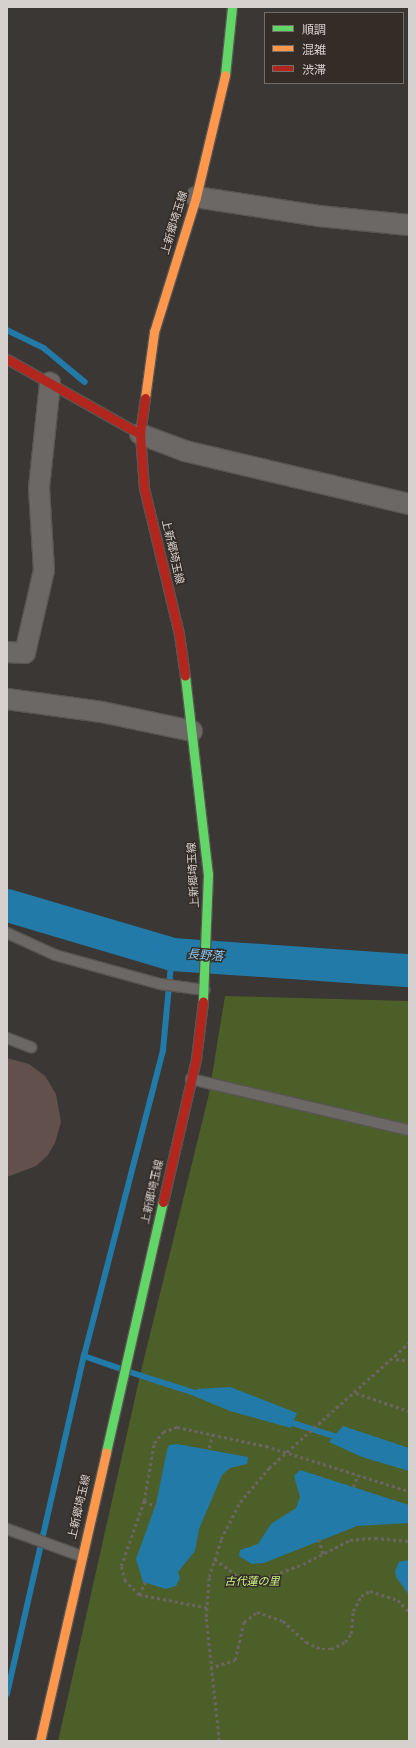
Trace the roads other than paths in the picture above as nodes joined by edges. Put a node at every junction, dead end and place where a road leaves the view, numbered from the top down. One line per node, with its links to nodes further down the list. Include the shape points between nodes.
1 (232, 7): 2 (main road, 上新郷埼玉線, via 225,80)
2 (196, 197): 3 (street, via 319,216); 6 (main road, 上新郷埼玉線, via 154,332)
3 (409, 225)
4 (7, 358): 5 (main road)
5 (50, 383): 6 (main road); 8 (street, via 39,488 44,570 25,653)
6 (140, 434): 7 (street, via 185,451); 10 (main road, 上新郷埼玉線, via 144,488 179,634)
7 (409, 504)
8 (7, 652)
9 (7, 699): 10 (street, via 102,712)
10 (192, 731): 12 (main road, 上新郷埼玉線, via 208,874 209,927)
11 (7, 933): 12 (lane, via 55,955 160,984)
12 (205, 990): 15 (main road, 上新郷埼玉線)
13 (7, 1038): 14 (lane)
14 (31, 1048)
15 (191, 1078): 16 (lane); 18 (main road, 上新郷埼玉線)
16 (409, 1130)
17 (7, 1529): 18 (lane)
18 (81, 1556): 19 (main road, 上新郷埼玉線)
19 (40, 1741)

